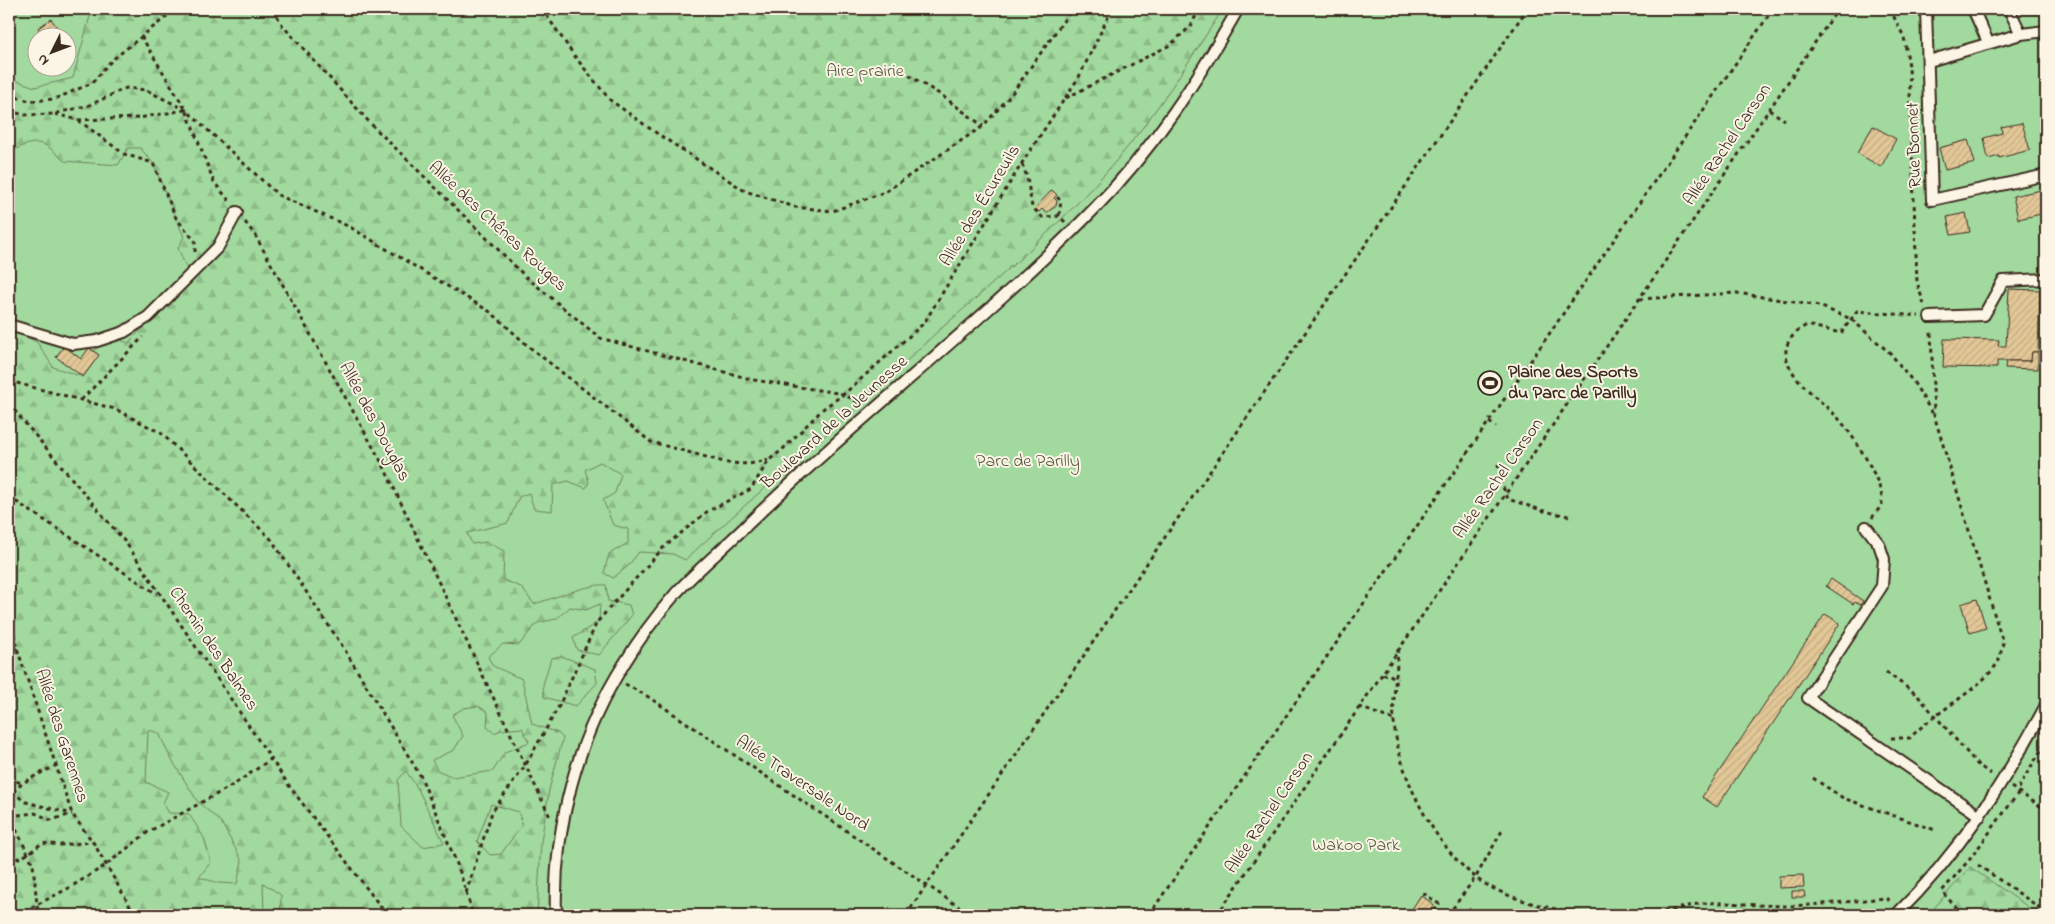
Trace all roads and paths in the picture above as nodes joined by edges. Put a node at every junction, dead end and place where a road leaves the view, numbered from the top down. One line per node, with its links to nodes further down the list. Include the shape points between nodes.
1 (176, 9): 17 (path)
2 (273, 9): 43 (path, Allée des Chênes Rouges, via 283,26 370,123 526,277 600,338 754,380)
3 (542, 9): 29 (path, via 610,100 716,174 745,191 777,202 833,211 854,204 885,192)
4 (1072, 9): 29 (path, via 1039,58)
5 (1112, 9): 22 (path, Allée des Écureuils)
6 (1199, 9): 22 (path, via 1191,26 1170,45)
7 (1238, 9): 35 (lane, Boulevard de la Jeunesse, via 1193,87 1163,128 1112,190)
8 (1527, 9): 94 (path)
9 (1773, 9): 47 (path)
10 (1838, 9): 24 (path, Allée Rachel Carson)
11 (1890, 9): 39 (path, via 1904,37 1909,66 1917,282)
12 (1926, 9): 19 (lane)
13 (1973, 9): 18 (lane)
14 (2009, 9): 16 (lane)
15 (2046, 31): 16 (lane)
16 (2021, 34): 18 (lane)
17 (141, 36): 21 (path, via 111,61 92,83 78,90 55,99 30,101); 23 (path, Allée des Douglas)
18 (1988, 42): 19 (lane)
19 (1929, 61): 31 (lane, Rue Bonnet, via 1932,200)
20 (902, 71): 29 (path)
21 (9, 94)
22 (1065, 99): 30 (path, Allée des Écureuils)
23 (186, 110): 26 (path, via 146,90 126,88 90,105); 27 (path, via 139,118); 33 (path, Allée des Douglas, via 214,182); 49 (path, via 278,195 350,227 492,312 528,346 651,442 728,463 749,464)
24 (1769, 110): 28 (path); 38 (path, Allée Rachel Carson)
25 (9, 111): 26 (path, via 25,115)
26 (54, 114): 27 (path)
27 (78, 120): 36 (path, via 124,154 153,163 176,218 195,241)
28 (1784, 120)
29 (983, 126)
30 (1022, 164): 34 (path, via 1032,208 1042,217); 43 (path, Allée des Écureuils, via 924,323)
31 (2046, 175)
32 (1056, 197): 34 (path, via 1061,201)
33 (237, 212): 36 (lane, via 218,247); 73 (path, Allée des Douglas, via 255,235 383,465)
34 (1059, 216): 35 (path)
35 (1073, 230): 45 (lane, Boulevard de la Jeunesse)
36 (194, 270): 41 (lane, via 148,317 124,332 97,341 73,344)
37 (2046, 279): 39 (lane, via 2003,280 1984,315)
38 (1639, 299): 40 (path, via 1737,293 1819,306); 51 (path, Allée Rachel Carson)
39 (1930, 317): 40 (path, via 1857,311); 46 (path)
40 (1851, 319): 46 (path, via 1891,354); 54 (path, via 1841,332 1807,325 1797,330 1790,339 1787,352 1790,368 1800,384 1839,418 1863,452 1882,494 1882,504)
41 (9, 325)
42 (9, 381): 95 (path, via 116,409 161,433 271,538 421,777)
43 (844, 394): 45 (path, Allée des Chênes Rouges); 49 (path, Allée des Écureuils, via 824,408)
44 (9, 404): 55 (path, Chemin des Balmes, via 126,543)
45 (870, 412): 64 (lane, Boulevard de la Jeunesse, via 805,468 678,592 649,626)
46 (1934, 415): 67 (path, via 2002,643 1999,661 1986,678)
47 (1489, 422): 48 (path); 108 (path)
48 (1496, 427)
49 (769, 460): 73 (path, via 751,489 708,511 664,547 597,622 559,706)
50 (1498, 464): 51 (path)
51 (1505, 495): 53 (path, via 1535,508); 59 (path, Allée Rachel Carson)
52 (9, 497): 55 (path)
53 (1573, 517)
54 (1866, 527): 69 (lane, via 1879,544 1884,558 1882,586 1808,698)
55 (160, 596): 71 (path, Chemin des Balmes)
56 (9, 612): 57 (path, Allée des Garennes)
57 (11, 627): 58 (path, Allée des Garennes)
58 (17, 648): 60 (path); 72 (path, Allée des Garennes)
59 (1398, 648): 62 (path, Allée Rachel Carson); 63 (path)
60 (9, 655)
61 (1886, 672): 67 (path, via 1917,695)
62 (1382, 675): 63 (path); 66 (path, Allée Rachel Carson)
63 (1396, 678): 68 (path)
64 (616, 679): 87 (lane, Boulevard de la Jeunesse, via 596,715); 94 (path, Allée Traversale Nord, via 647,696)
65 (2046, 705): 76 (lane)
66 (1359, 707): 68 (path); 109 (path, Allée Rachel Carson)
67 (1935, 715): 69 (path, via 1910,738); 76 (path, via 1978,765)
68 (1394, 720): 93 (path, via 1400,762 1412,794 1430,824)
69 (1865, 737): 84 (lane)
70 (2046, 742): 79 (path)
71 (271, 759): 91 (path, via 235,784 148,832); 103 (path, Chemin des Balmes)
72 (57, 765): 77 (path); 82 (path, Allée des Garennes)
73 (525, 766): 87 (path, Allée des Douglas); 95 (path, via 492,812)
74 (9, 778): 77 (path)
75 (1813, 778): 86 (path, via 1843,798)
76 (2003, 782): 79 (path); 84 (lane)
77 (23, 784): 78 (path)
78 (12, 792): 80 (path); 82 (path, via 26,802)
79 (2019, 792): 81 (path); 112 (path, via 1942,891)
80 (9, 799)
81 (2046, 810)
82 (72, 814): 83 (path, via 51,820 35,814); 88 (path, Allée des Garennes)
83 (9, 816): 89 (path)
84 (1980, 816): 99 (lane)
85 (1503, 829): 93 (path)
86 (1935, 830)
87 (560, 835): 105 (lane, Boulevard de la Jeunesse, via 555,881)
88 (93, 842): 89 (path, via 42,843); 91 (path, Allée des Garennes)
89 (28, 854): 90 (path); 97 (path, via 33,864)
90 (9, 862)
91 (106, 865): 97 (path); 102 (path, Allée des Garennes)
92 (1978, 865): 98 (path)
93 (1476, 877): 99 (path, via 1537,904 1606,915 1667,911 1704,903 1789,906 1886,898); 111 (path)
94 (926, 885): 106 (path); 107 (path, Allée Traversale Nord)
95 (466, 893): 104 (path)
96 (1422, 893): 110 (path, via 1439,904 1434,912)
97 (37, 906): 100 (path); 101 (path)
98 (2046, 912)
99 (1898, 913)
100 (17, 915)
101 (38, 915)
102 (135, 915)
103 (387, 915)
104 (473, 915)
105 (556, 915)
106 (906, 915)
107 (971, 915)
108 (1149, 915)
109 (1217, 915)
110 (1439, 915)
111 (1448, 915)
112 (1962, 915)

